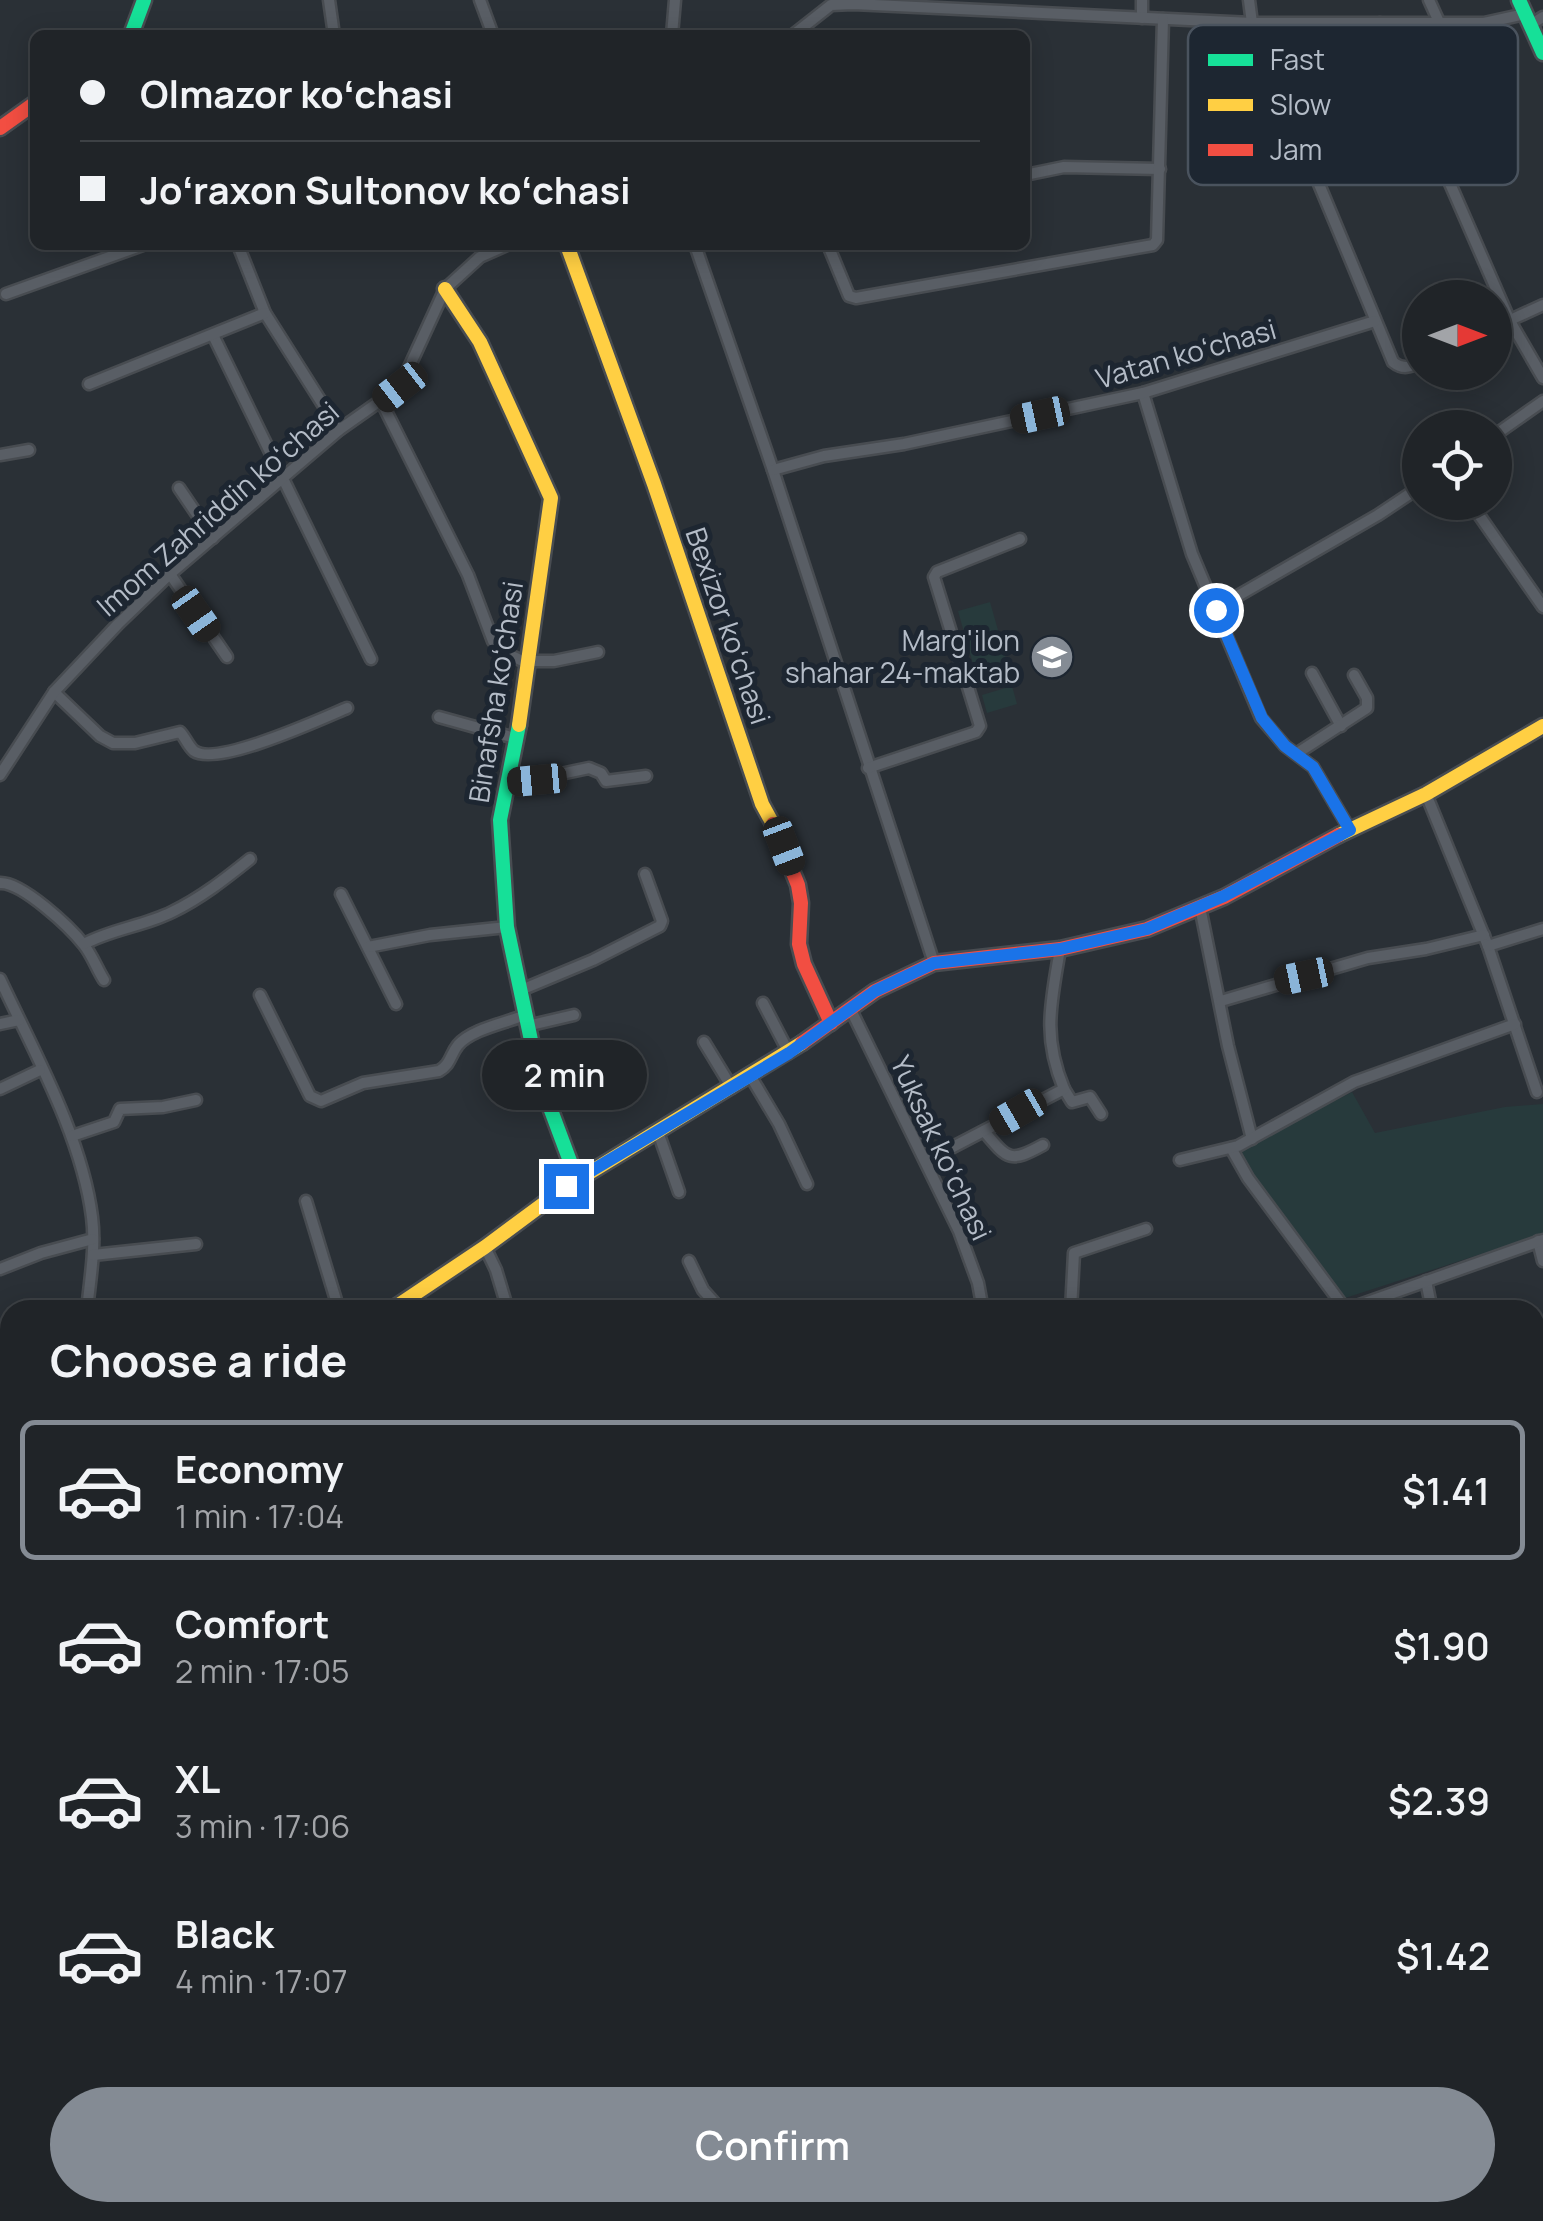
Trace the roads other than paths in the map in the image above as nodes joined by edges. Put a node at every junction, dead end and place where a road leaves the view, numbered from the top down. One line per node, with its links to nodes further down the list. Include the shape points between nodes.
1 (144, 0): 16 (street)
2 (329, 0): 17 (street)
3 (480, 0): 18 (street)
4 (675, 0): 19 (street)
5 (1142, 0): 11 (street)
6 (1249, 0): 14 (street)
7 (1429, 0): 13 (street)
8 (833, 2): 11 (street); 20 (street)
9 (1524, 13): 10 (street); 13 (street, via 1484,24); 21 (street)
10 (1543, 16)
11 (1142, 18): 12 (street)
12 (1163, 19): 14 (street); 24 (street)
13 (1439, 22): 15 (street)
14 (1252, 23): 15 (street)
15 (1380, 23)
16 (134, 30)
17 (333, 30)
18 (491, 30)
19 (672, 30)
20 (799, 30)
21 (1543, 53)
22 (30, 107): 23 (street)
23 (0, 128)
24 (1160, 169): 25 (street, via 1064,166); 33 (street, via 1153,245 856,298 849,296)
25 (1030, 174)
26 (1318, 185): 40 (street)
27 (1451, 185): 34 (street)
28 (129, 250): 36 (street)
29 (240, 250): 38 (street)
30 (496, 250): 35 (street, Imom Zahriddin koʻchasi)
31 (569, 250): 105 (street, Bexizor koʻchasi, via 762,804 792,869 800,899 799,943)
32 (697, 250): 53 (street)
33 (830, 250)
34 (1492, 280)
35 (446, 289): 48 (street, Imom Zahriddin koʻchasi, via 400,387); 66 (street, Binafsha koʻchasi, via 480,342 551,498)
36 (6, 294)
37 (1543, 305): 39 (street)
38 (265, 313): 42 (street); 50 (street)
39 (1512, 319)
40 (1374, 322): 43 (street, via 1393,362); 46 (street, Vatan koʻchasi)
41 (1512, 324): 44 (street)
42 (213, 335): 45 (street); 54 (street)
43 (1402, 366)
44 (1543, 378)
45 (89, 384)
46 (1143, 393): 53 (street, Vatan koʻchasi); 62 (street)
47 (1543, 401): 49 (street)
48 (381, 402): 50 (street, Imom Zahriddin koʻchasi); 66 (street, via 468,575 493,641 501,652)
49 (1512, 423)
50 (340, 430): 54 (street, Imom Zahriddin koʻchasi)
51 (29, 450): 52 (street)
52 (0, 455)
53 (774, 470): 76 (street)
54 (284, 478): 58 (street, Imom Zahriddin koʻchasi); 65 (street)
55 (179, 488): 58 (street)
56 (1402, 500): 62 (street)
57 (1483, 520): 61 (street)
58 (212, 538): 60 (street, Imom Zahriddin koʻchasi)
59 (1020, 539): 76 (street, via 934,576 980,726)
60 (170, 574): 64 (street); 69 (street, Imom Zahriddin koʻchasi)
61 (1543, 607)
62 (1216, 610): 75 (street, via 1262,718)
63 (598, 652): 66 (street)
64 (227, 658)
65 (371, 659)
66 (529, 663): 74 (street, Binafsha koʻchasi)
67 (1312, 673): 72 (street)
68 (1354, 675): 72 (street, via 1368,706)
69 (54, 692): 70 (street, via 106,740 127,744 180,732 200,752 250,746); 77 (street, Imom Zahriddin koʻchasi)
70 (347, 708)
71 (440, 717): 74 (street)
72 (1341, 726): 75 (street)
73 (1543, 726): 80 (street)
74 (515, 738): 79 (street, Binafsha koʻchasi)
75 (1296, 754): 81 (street, via 1313,767)
76 (868, 768): 93 (street)
77 (0, 775)
78 (646, 776): 79 (street, via 606,782 589,768)
79 (507, 782): 87 (street, Binafsha koʻchasi, via 500,820)
80 (1426, 794): 81 (street); 89 (street)
81 (1350, 830): 86 (street)
82 (250, 860): 90 (street, via 169,914)
83 (645, 874): 96 (street, via 660,926)
84 (0, 883): 90 (street, via 27,893)
85 (342, 894): 91 (street)
86 (1200, 906): 92 (street, via 1147,929); 98 (street)
87 (507, 927): 91 (street); 96 (street, Binafsha koʻchasi)
88 (1543, 929): 89 (street)
89 (1486, 941): 98 (street, via 1368,958); 107 (street)
90 (84, 944): 95 (street)
91 (368, 948): 100 (street)
92 (1060, 949): 93 (street); 114 (street, via 1050,1030)
93 (934, 963): 101 (street)
94 (0, 978): 103 (street)
95 (104, 980)
96 (520, 990): 104 (street, Binafsha koʻchasi)
97 (260, 995): 104 (street, via 310,1096 321,1101 363,1083 439,1070 465,1040)
98 (1221, 1000): 121 (street)
99 (763, 1003): 109 (street)
100 (396, 1004)
101 (850, 1008): 105 (street); 125 (street, Yuksak koʻchasi)
102 (574, 1015): 104 (street)
103 (19, 1020): 106 (street); 110 (street)
104 (526, 1021): 126 (street, Binafsha koʻchasi, via 539,1078)
105 (831, 1022): 109 (street)
106 (0, 1024)
107 (1514, 1024): 115 (street); 121 (street, via 1354,1082)
108 (704, 1042): 112 (street)
109 (789, 1053): 111 (street)
110 (40, 1070): 113 (street); 120 (street)
111 (751, 1077): 112 (street); 127 (street)
112 (732, 1088): 119 (street)
113 (0, 1089)
114 (1064, 1090): 117 (street, via 1072,1102 1090,1097); 118 (street)
115 (1538, 1092)
116 (196, 1100): 120 (street, via 120,1109 114,1122)
117 (1102, 1114)
118 (984, 1131): 122 (street, via 1010,1157); 125 (street)
119 (658, 1132): 126 (street); 128 (street)
120 (72, 1136): 131 (street)
121 (1252, 1138): 123 (street)
122 (1043, 1145)
123 (1231, 1148): 124 (street); 147 (street)
124 (1180, 1160)
125 (926, 1161): 145 (street, Yuksak koʻchasi)
126 (577, 1180): 134 (street)
127 (807, 1184)
128 (679, 1192)
129 (306, 1201): 141 (street)
130 (1146, 1229): 146 (street, via 1074,1253)
131 (93, 1239): 135 (street); 138 (street)
132 (1540, 1241): 136 (street); 139 (street)
133 (196, 1244): 135 (street)
134 (485, 1248): 142 (street); 143 (street)
135 (93, 1255): 140 (street)
136 (1543, 1261)
137 (689, 1262): 144 (street)
138 (0, 1269)
139 (1426, 1281): 148 (street); 149 (street)
140 (88, 1300)
141 (336, 1300)
142 (406, 1300)
143 (505, 1300)
144 (712, 1300)
145 (981, 1300)
146 (1072, 1300)
147 (1338, 1300)
148 (1373, 1300)
149 (1430, 1300)

